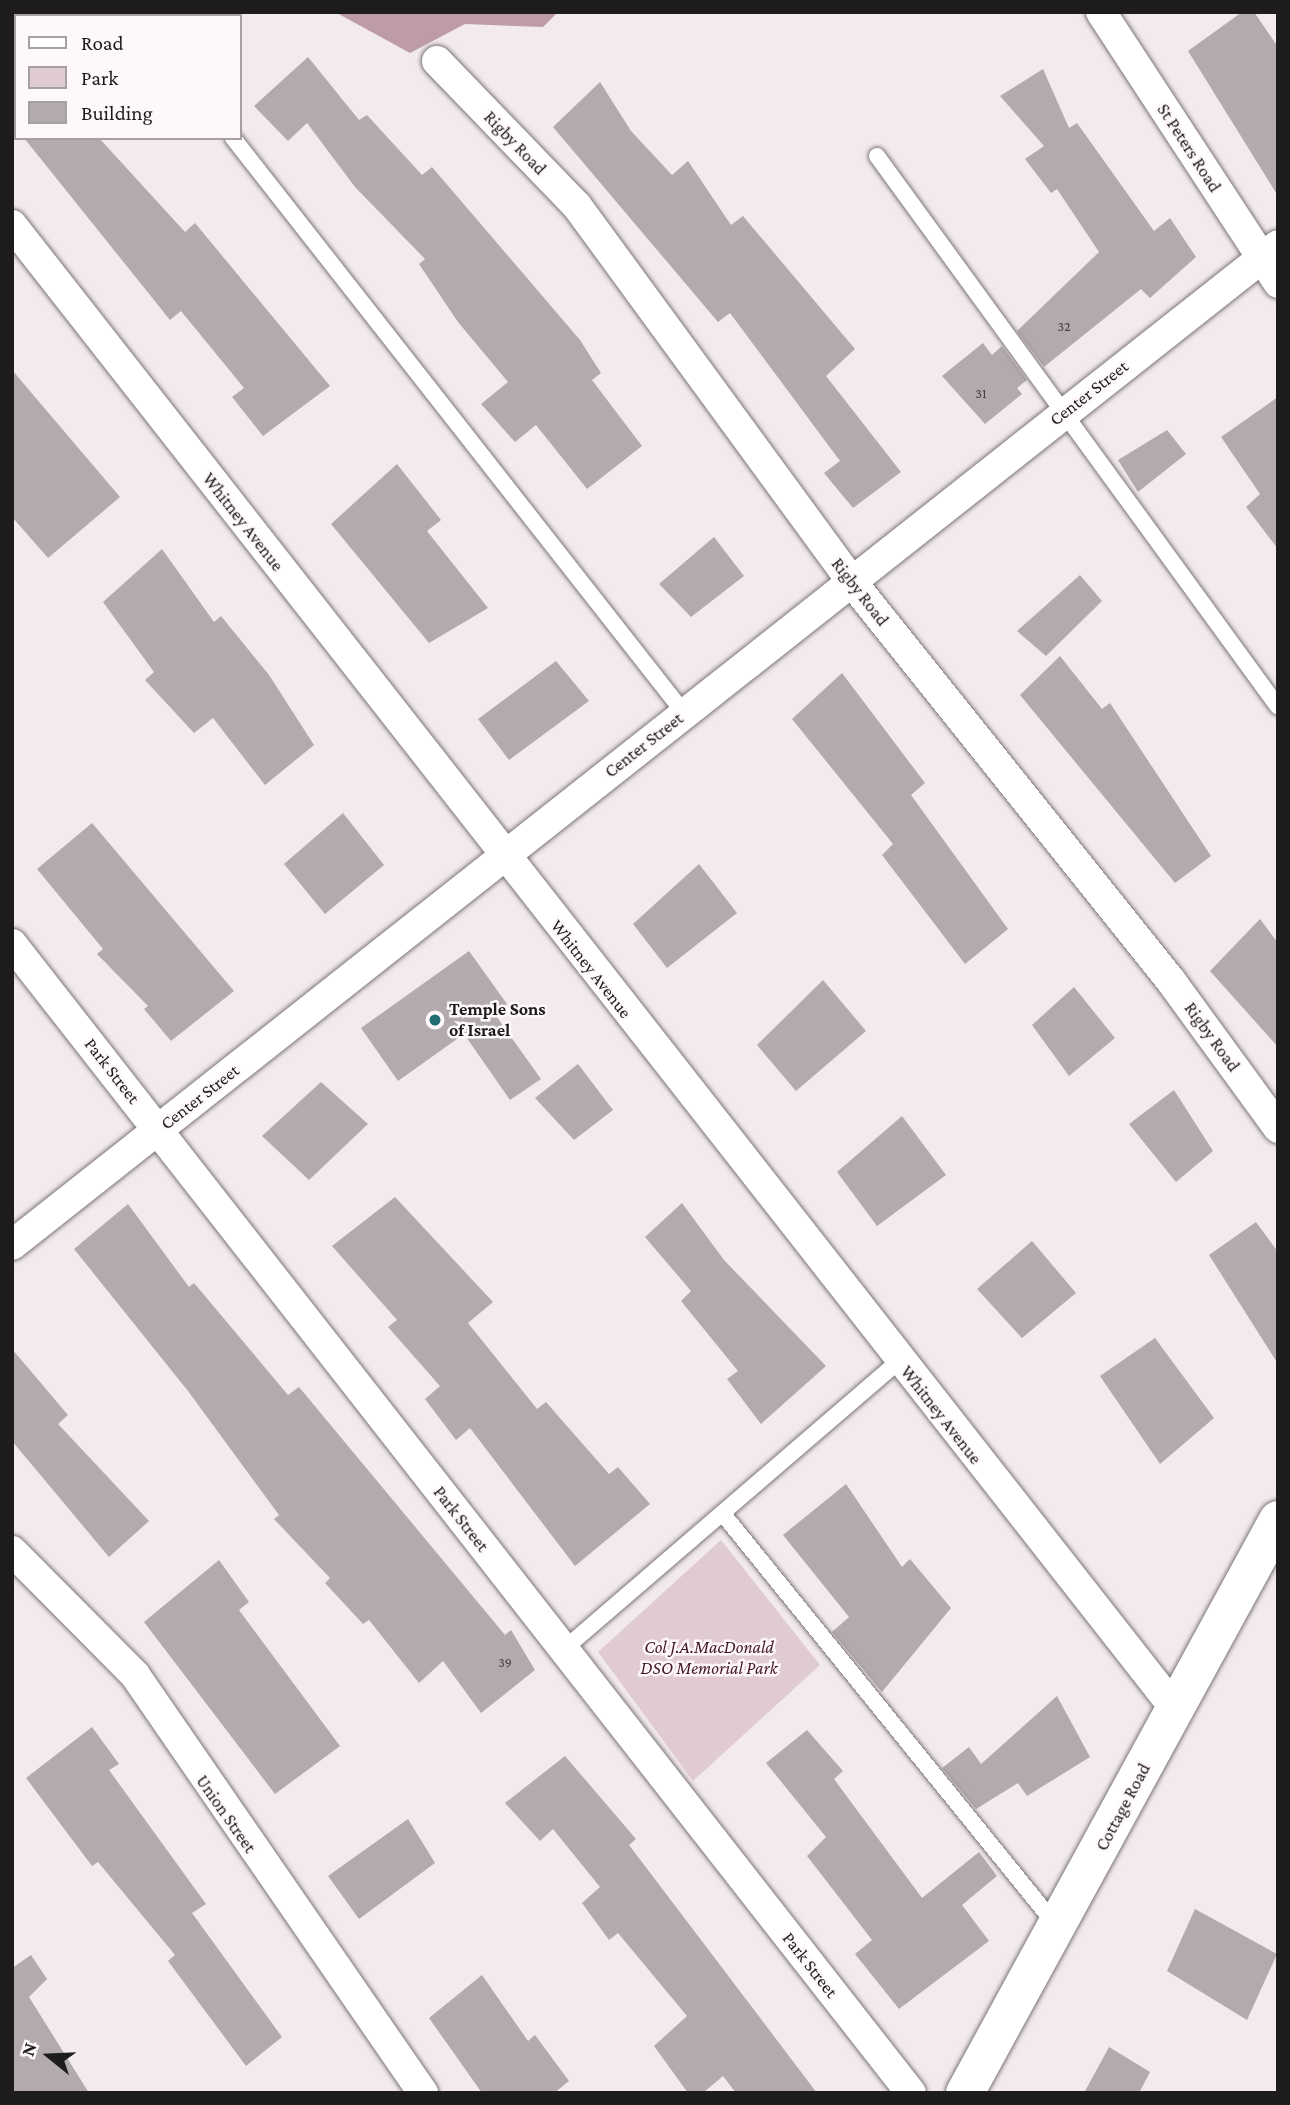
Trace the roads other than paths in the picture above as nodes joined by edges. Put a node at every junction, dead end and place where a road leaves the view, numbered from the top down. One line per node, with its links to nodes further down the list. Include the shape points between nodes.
1 (1101, 12): 6 (street, St Peters Road)
2 (437, 61): 9 (street, Rigby Road, via 577,206)
3 (235, 140): 11 (lane)
4 (877, 156): 8 (lane)
5 (12, 225): 12 (street, Whitney Avenue)
6 (1269, 252): 7 (street, St Peters Road); 8 (street, Center Street)
7 (1278, 284)
8 (1060, 416): 9 (street, Center Street); 10 (lane)
9 (851, 581): 11 (street, Center Street); 14 (street, Rigby Road, via 1171,981)
10 (1278, 707)
11 (684, 713): 12 (street, Center Street)
12 (503, 857): 15 (street, Center Street); 17 (street, Whitney Avenue)
13 (12, 944): 15 (street, Park Street)
14 (1278, 1128)
15 (158, 1130): 16 (street, Center Street); 21 (street, Park Street)
16 (12, 1245)
17 (899, 1361): 18 (lane); 22 (street, Whitney Avenue)
18 (723, 1514): 21 (lane); 23 (lane)
19 (1278, 1520): 22 (main road, Cottage Road)
20 (12, 1551): 24 (street, Union Street, via 135,1675)
21 (563, 1650): 25 (street, Park Street)
22 (1175, 1709): 23 (main road, Cottage Road)
23 (1059, 1929): 26 (main road, Cottage Road)
24 (423, 2093)
25 (911, 2093)
26 (965, 2093)

